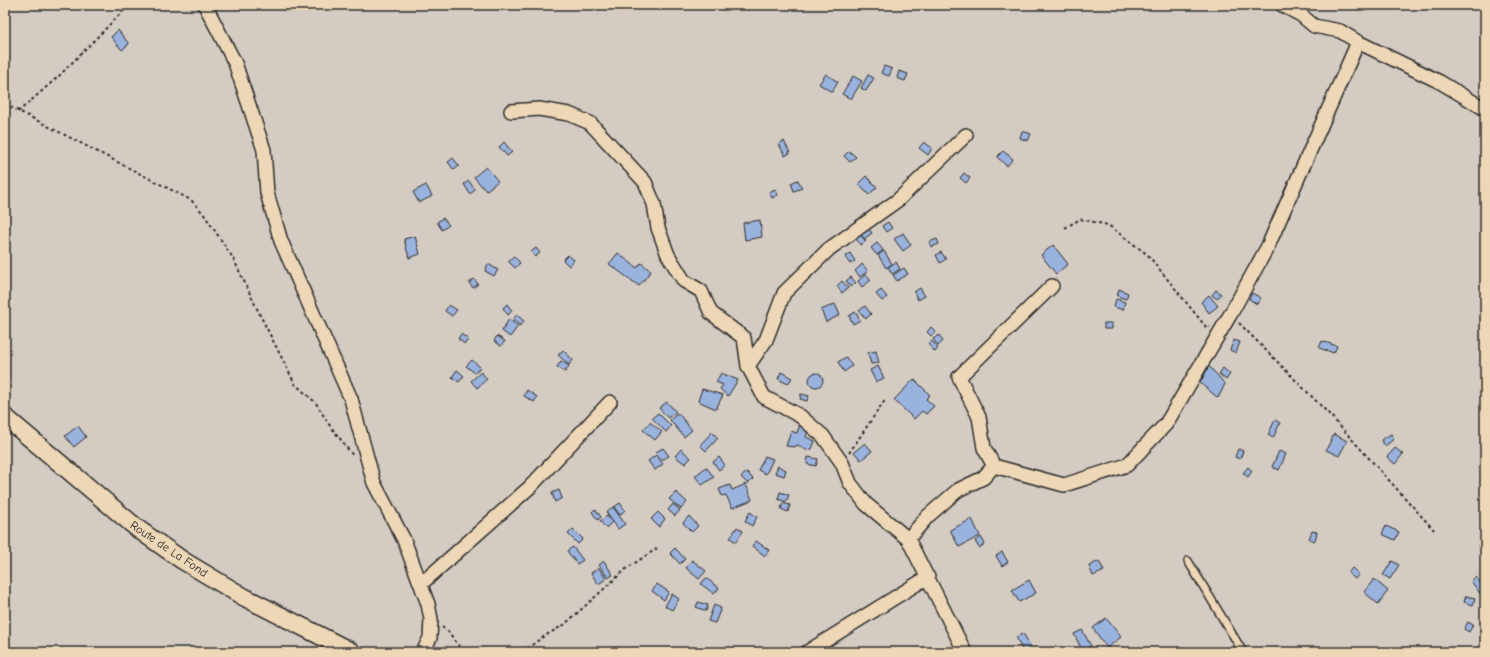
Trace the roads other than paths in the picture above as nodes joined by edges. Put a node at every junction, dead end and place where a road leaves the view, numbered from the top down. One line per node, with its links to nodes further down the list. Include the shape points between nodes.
1 (205, 5): 15 (street, via 235,63 264,150 267,193 281,241 351,399 374,483 404,540)
2 (1282, 5): 3 (street, via 1301,15 1314,26 1333,28)
3 (1358, 42): 4 (street, via 1440,82); 11 (street, via 1268,246 1166,424 1127,466 1064,485)
4 (1485, 109)
5 (511, 111): 8 (street, via 539,109 570,114 590,123 645,182 668,255 684,281 701,291 712,313 744,338)
6 (966, 135): 8 (street, via 898,200 829,249 784,293 766,340)
7 (1052, 286): 11 (street, via 959,377 978,417 984,448)
8 (748, 366): 12 (street, via 764,397 800,416 823,436 842,463 850,483 866,504)
9 (610, 402): 15 (street, via 530,487)
10 (5, 417): 16 (street, Route de La Fond, via 138,529 182,560 244,597)
11 (994, 466): 12 (street, via 983,478 958,490 928,516)
12 (908, 539): 14 (street)
13 (1188, 561): 20 (lane)
14 (928, 577): 18 (street); 19 (street)
15 (421, 584): 17 (street, via 431,619 430,638)
16 (352, 652)
17 (423, 652)
18 (807, 652)
19 (965, 652)
20 (1243, 652)

